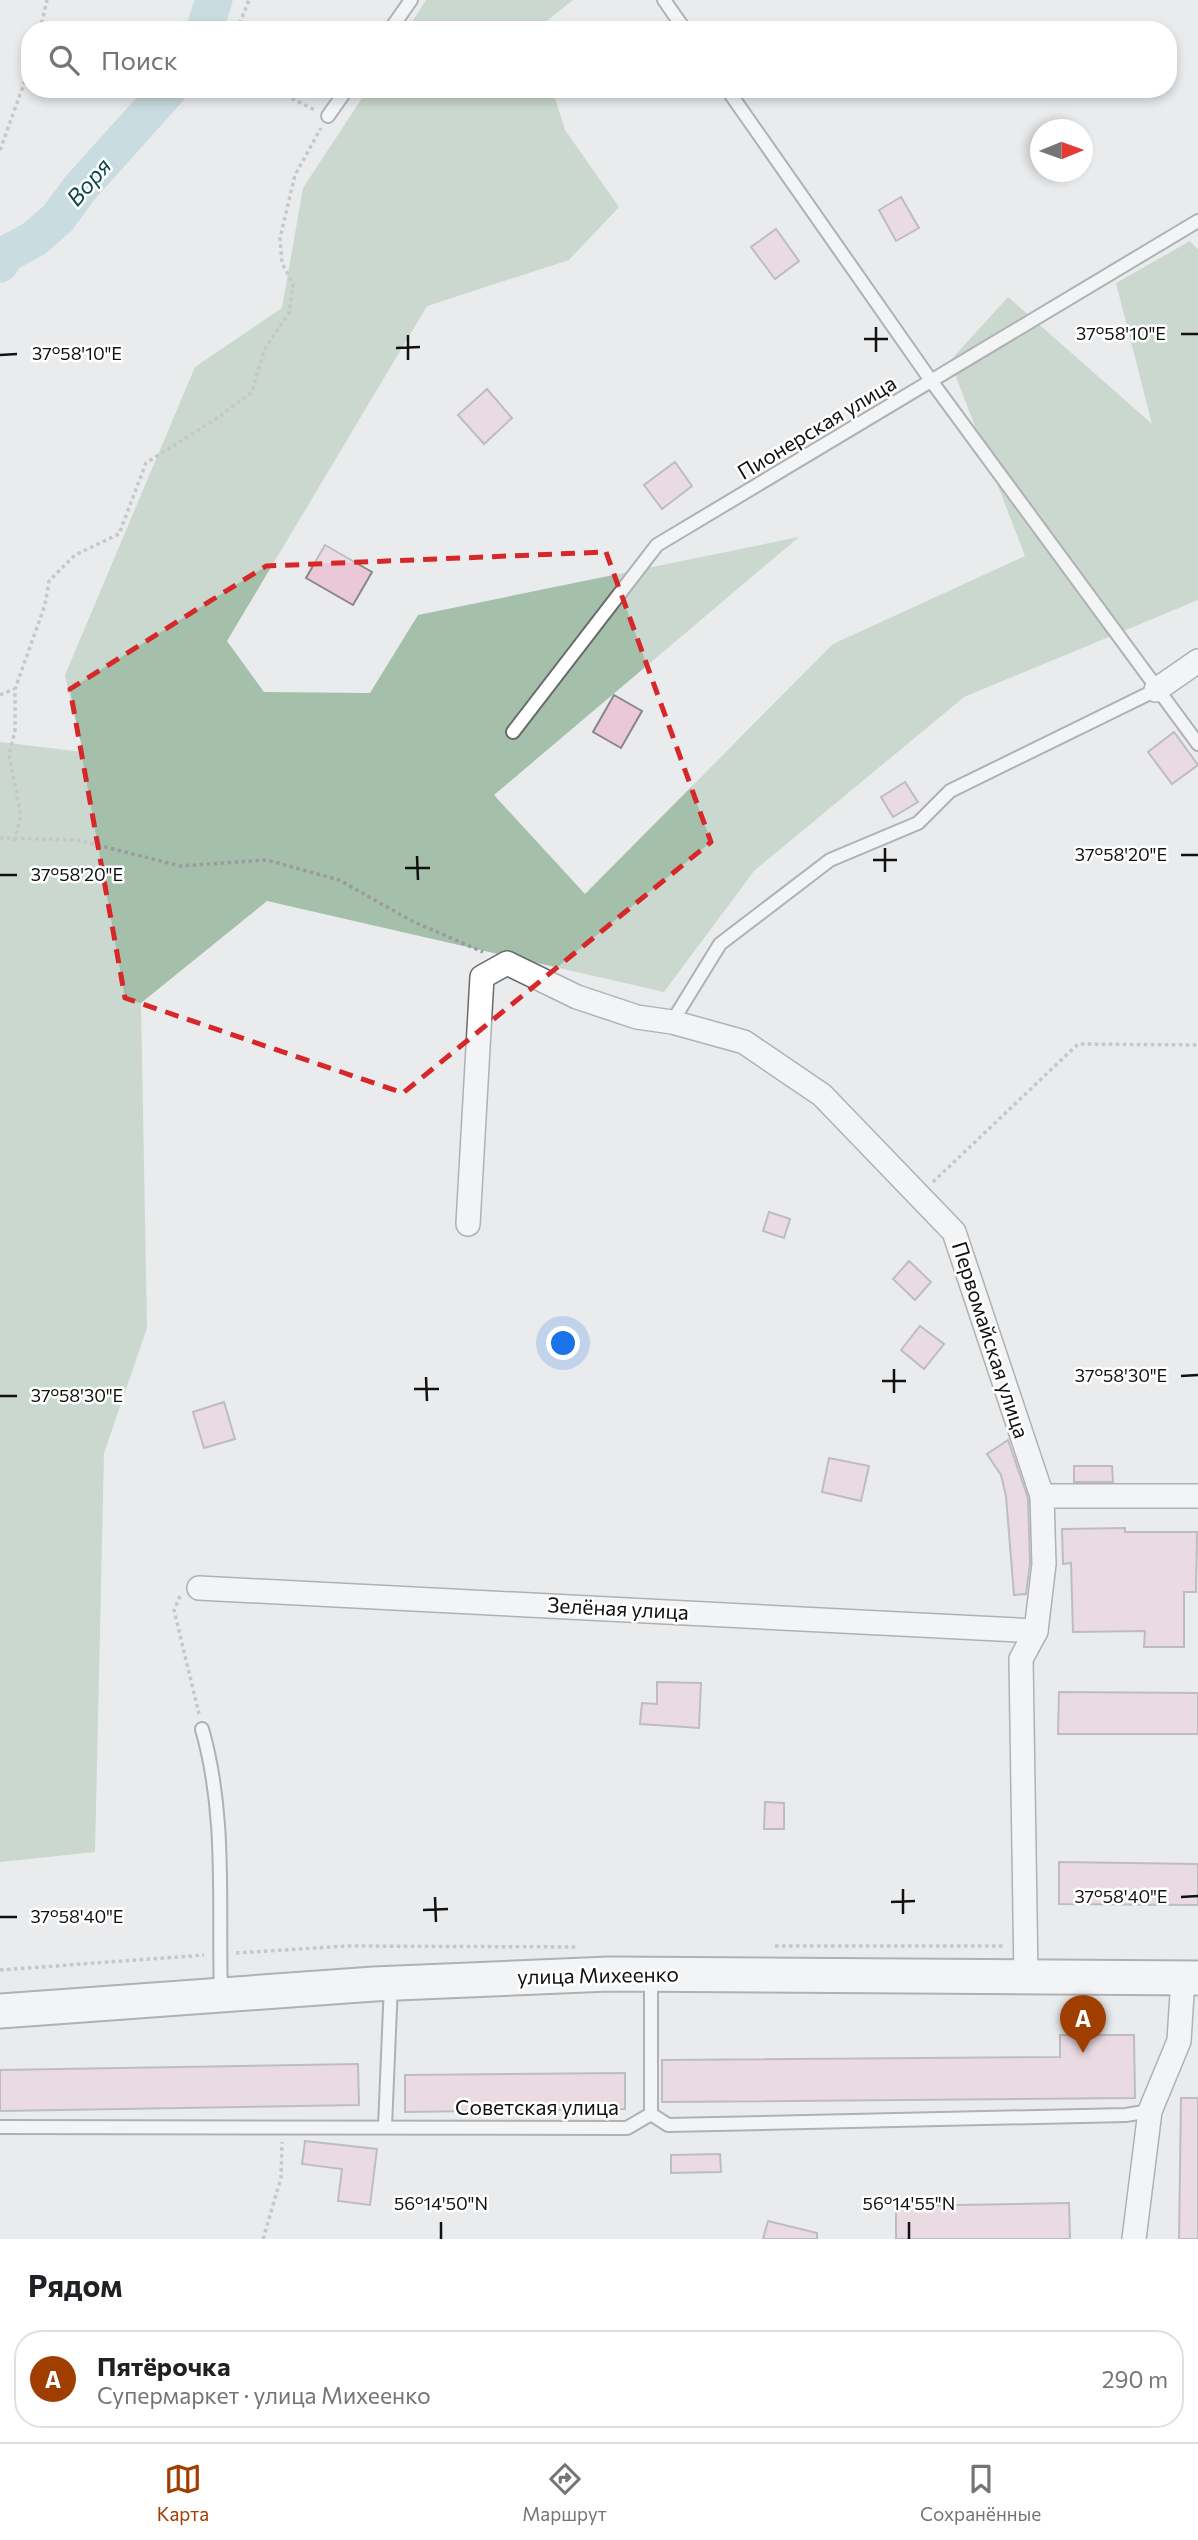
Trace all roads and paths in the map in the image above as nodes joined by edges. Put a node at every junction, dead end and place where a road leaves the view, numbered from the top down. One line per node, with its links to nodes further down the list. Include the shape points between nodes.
1 (47, 0): 5 (path)
2 (249, 0): 6 (path)
3 (411, 0): 7 (lane)
4 (664, 0): 8 (lane)
5 (42, 21)
6 (241, 21)
7 (396, 21)
8 (679, 21)
9 (21, 92): 14 (path)
10 (291, 98): 13 (path)
11 (341, 98): 13 (lane)
12 (733, 98): 16 (lane)
13 (328, 116): 18 (path, via 295,175 280,238 282,262 293,285 289,313 264,350 252,392 146,463 119,534 75,555 50,582)
14 (0, 150)
15 (1198, 221): 16 (lane, Пионерская улица)
16 (932, 382): 19 (lane); 21 (lane, Пионерская улица, via 657,545)
17 (1198, 661): 19 (street)
18 (15, 689): 20 (path); 24 (path, via 15,731 9,755 21,816)
19 (1156, 690): 22 (lane); 26 (lane, via 950,791 918,823 830,860 720,944)
20 (0, 695)
21 (513, 732)
22 (1198, 744)
23 (0, 838): 24 (path)
24 (14, 841): 25 (path, via 78,840 180,866 267,860 339,880 412,921)
25 (507, 963): 26 (street, Первомайская улица, via 577,997 637,1017); 29 (street, via 482,977)
26 (672, 1022): 28 (street, Первомайская улица, via 744,1042 822,1095)
27 (1198, 1045): 28 (path, via 1078,1044)
28 (918, 1195): 30 (street, Первомайская улица, via 954,1232)
29 (468, 1224)
30 (1041, 1496): 31 (street); 33 (street, Первомайская улица, via 1044,1564)
31 (1198, 1496)
32 (199, 1588): 33 (street, Зелёная улица); 34 (path, via 186,1590 174,1610)
33 (1037, 1631): 36 (street, Первомайская улица, via 1021,1659)
34 (202, 1729): 39 (lane, via 221,1840)
35 (651, 1974): 36 (street, улица Михеенко); 38 (street, улица Михеенко); 42 (lane)
36 (1026, 1977): 37 (street, улица Михеенко)
37 (1191, 1978): 41 (street, via 1179,2040)
38 (391, 1983): 39 (street, улица Михеенко); 45 (lane)
39 (221, 1995): 40 (street, улица Михеенко)
40 (0, 2011)
41 (1150, 2111): 42 (lane, via 668,2125); 47 (street)
42 (651, 2114): 45 (lane, Советская улица, via 628,2128)
43 (0, 2127): 44 (lane, Советская улица)
44 (282, 2127): 45 (lane, Советская улица); 46 (path, via 281,2178)
45 (385, 2127)
46 (263, 2239)
47 (1135, 2239)

